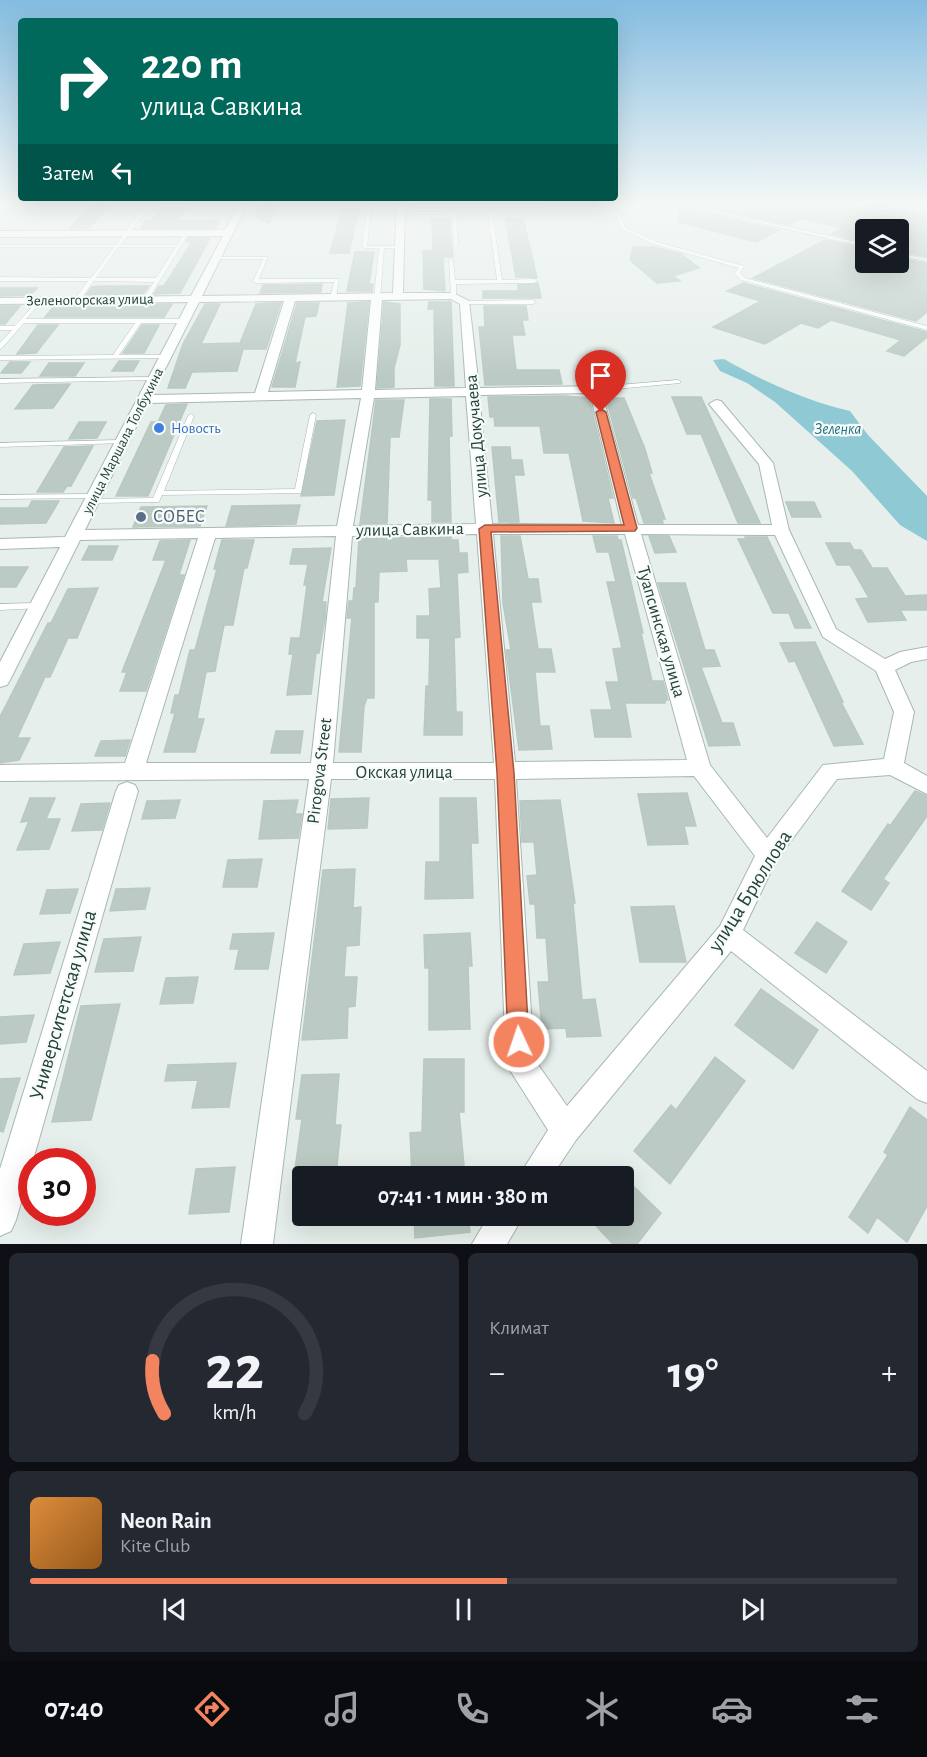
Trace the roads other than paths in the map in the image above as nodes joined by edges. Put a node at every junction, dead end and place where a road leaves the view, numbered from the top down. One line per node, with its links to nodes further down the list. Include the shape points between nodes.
1 (106, 261): 11 (lane)
2 (170, 261): 12 (lane)
3 (215, 261): 19 (street, улица Маршала Толбухина)
4 (265, 261): 16 (lane, via 256,281 337,280)
5 (384, 261): 17 (lane)
6 (396, 261): 17 (street, Pirogova Street)
7 (451, 261): 15 (lane)
8 (497, 261): 13 (lane)
9 (720, 261): 31 (lane, via 742,267 737,273 743,279)
10 (0, 279): 11 (lane)
11 (92, 279): 12 (lane); 22 (lane)
12 (158, 280): 18 (lane)
13 (500, 281): 14 (lane); 15 (lane)
14 (534, 281)
15 (453, 282): 21 (lane)
16 (333, 298): 17 (street, Зеленогорская улица); 20 (street, Зеленогорская улица)
17 (388, 298): 21 (street, Зеленогорская улица); 41 (street, Pirogova Street)
18 (146, 299): 19 (street, Зеленогорская улица); 22 (street, Зеленогорская улица)
19 (196, 299): 20 (street, Зеленогорская улица); 28 (street, улица Маршала Толбухина)
20 (290, 299): 42 (street)
21 (459, 299): 25 (lane); 40 (street, улица Докучаева)
22 (77, 300): 24 (street, Зеленогорская улица)
23 (0, 301): 24 (street, Зеленогорская улица)
24 (39, 301): 26 (lane)
25 (533, 302)
26 (22, 321): 27 (lane); 30 (lane)
27 (139, 321): 28 (lane); 34 (lane)
28 (184, 321): 33 (street, улица Маршала Толбухина)
29 (0, 328): 30 (lane)
30 (16, 328): 32 (lane)
31 (927, 328)
32 (0, 347)
33 (166, 356): 34 (lane); 36 (street, улица Маршала Толбухина)
34 (115, 357): 35 (lane)
35 (0, 358)
36 (155, 379): 37 (lane); 43 (street, улица Маршала Толбухина)
37 (0, 381)
38 (678, 382): 39 (lane)
39 (595, 389): 40 (street); 52 (street, Туапсинская улица)
40 (473, 391): 41 (street); 53 (street, улица Докучаева)
41 (368, 395): 42 (street); 55 (street, Pirogova Street)
42 (260, 397): 43 (street)
43 (145, 399): 47 (street, улица Маршала Толбухина)
44 (716, 404): 54 (street, via 766,463)
45 (313, 415): 49 (lane, via 298,491)
46 (191, 416): 49 (lane)
47 (122, 442): 48 (lane); 51 (street, улица Маршала Толбухина)
48 (0, 445)
49 (159, 493): 51 (lane, via 156,500)
50 (0, 497): 51 (lane)
51 (94, 499): 57 (street, улица Маршала Толбухина)
52 (631, 528): 53 (street, улица Савкина); 54 (street, улица Савкина); 65 (street, Туапсинская улица)
53 (485, 529): 55 (street, улица Савкина); 68 (street, улица Докучаева)
54 (781, 530): 62 (street, via 829,633)
55 (344, 532): 56 (street, улица Савкина); 66 (street, Pirogova Street)
56 (208, 533): 57 (street, улица Савкина); 69 (street, Университетская улица)
57 (74, 538): 58 (street, улица Савкина); 59 (street, улица Маршала Толбухина)
58 (0, 544)
59 (38, 606): 60 (lane); 63 (street, улица Маршала Толбухина)
60 (0, 607)
61 (927, 653): 62 (street, via 907,656)
62 (884, 667): 64 (street, via 904,712)
63 (0, 680)
64 (893, 767): 70 (street); 71 (street, улица Брюллова, via 831,771)
65 (700, 768): 68 (street, Окская улица); 71 (street, Туапсинская улица)
66 (321, 772): 68 (street, Окская улица); 69 (street, Окская улица); 78 (street, Pirogova Street)
67 (0, 773): 69 (street, Окская улица)
68 (506, 773): 74 (street, улица Докучаева, via 520,1064)
69 (130, 781): 76 (street, Университетская улица)
70 (927, 786)
71 (768, 855): 72 (street, улица Брюллова)
72 (729, 934): 73 (street); 74 (street, улица Брюллова)
73 (927, 1089)
74 (566, 1130): 75 (street, улица Брюллова)
75 (541, 1166)
76 (0, 1220)
77 (500, 1226): 79 (street)
78 (257, 1244)
79 (488, 1244)

